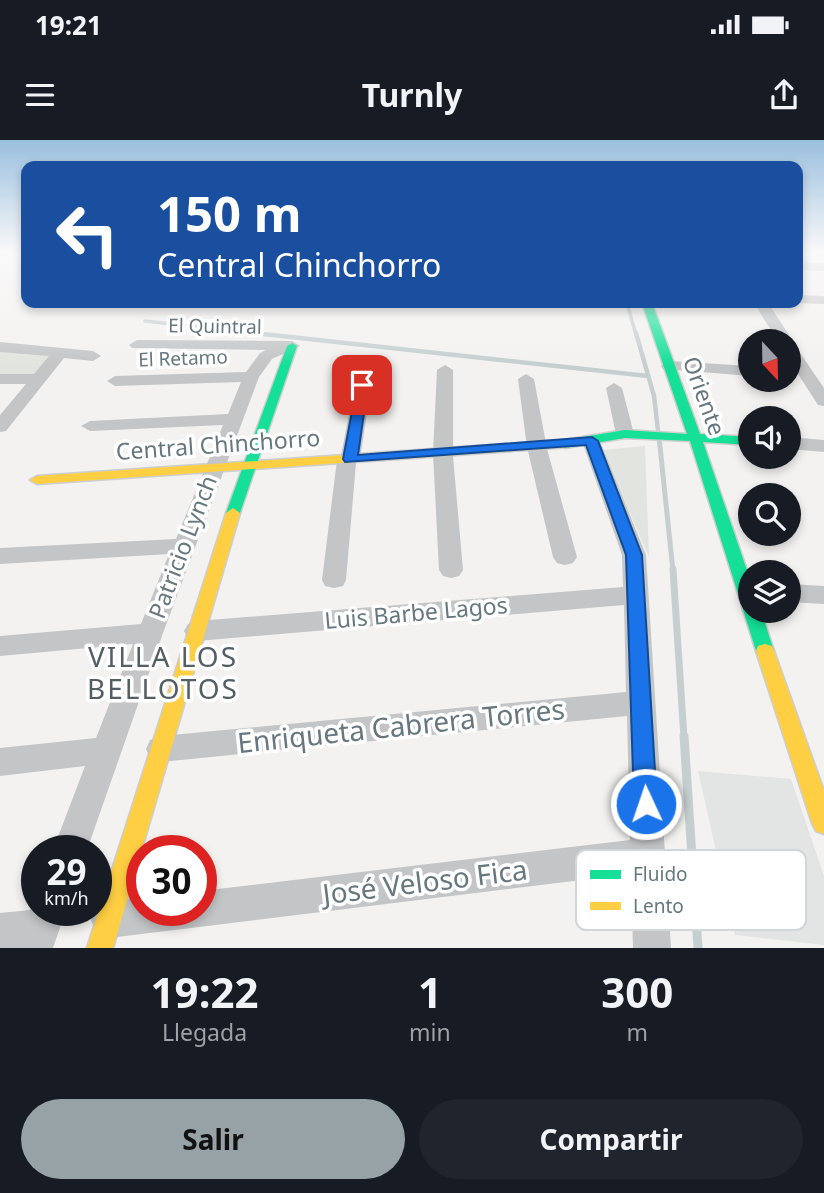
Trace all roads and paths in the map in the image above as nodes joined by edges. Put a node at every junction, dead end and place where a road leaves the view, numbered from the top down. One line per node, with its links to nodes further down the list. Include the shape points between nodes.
1 (803, 300): 2 (street)
2 (823, 302)
3 (649, 308): 12 (street, Oriente)
4 (764, 308): 5 (street)
5 (777, 329)
6 (137, 345): 7 (street, El Quintral)
7 (292, 346): 17 (street, Patricio Lynch, via 266,356); 37 (street, Patricio Lynch)
8 (0, 347): 9 (street)
9 (59, 354): 10 (street); 20 (street)
10 (93, 356)
11 (366, 360): 36 (street)
12 (668, 366): 14 (street); 29 (street, Oriente)
13 (445, 370): 35 (street)
14 (738, 370)
15 (802, 374): 16 (street)
16 (824, 375)
17 (251, 377): 22 (street, El Retamo); 25 (street, Patricio Lynch)
18 (802, 378): 24 (street)
19 (0, 379): 20 (street)
20 (39, 379): 27 (street)
21 (526, 379): 34 (street)
22 (115, 381)
23 (614, 388): 28 (street)
24 (824, 401)
25 (234, 419): 26 (street); 38 (street, Patricio Lynch)
26 (90, 426)
27 (0, 427)
28 (632, 433): 29 (street, Central Chinchorro); 31 (street, Central Chinchorro)
29 (695, 437): 30 (street, Central Chinchorro); 43 (street, Oriente)
30 (738, 440)
31 (592, 441): 34 (street, Central Chinchorro); 47 (street, via 634,555)
32 (801, 444): 33 (street)
33 (824, 446)
34 (538, 447): 35 (street, Central Chinchorro); 42 (street)
35 (444, 453): 36 (street, Central Chinchorro); 44 (street)
36 (349, 460): 37 (street, Central Chinchorro); 45 (street)
37 (247, 467): 38 (street, Central Chinchorro); 50 (street, Patricio Lynch)
38 (213, 469): 39 (street, Central Chinchorro); 40 (street, Patricio Lynch)
39 (37, 480)
40 (183, 546): 41 (street); 51 (street, Patricio Lynch)
41 (0, 556)
42 (565, 557)
43 (738, 564)
44 (452, 570)
45 (334, 580)
46 (801, 594): 48 (street)
47 (636, 595): 50 (street, Luis Barbe Lagos); 53 (street)
48 (824, 595)
49 (758, 623): 57 (street, Oriente)
50 (197, 631): 54 (street, Patricio Lynch)
51 (150, 633): 52 (street); 55 (street, Patricio Lynch)
52 (0, 646)
53 (641, 703): 54 (street, Enriqueta Cabrera Torres); 59 (street)
54 (161, 749): 66 (street, Patricio Lynch)
55 (107, 750): 56 (street); 58 (street, Patricio Lynch)
56 (0, 762)
57 (824, 823)
58 (76, 835)
59 (648, 850)
60 (576, 864): 61 (street, José Veloso Fica)
61 (217, 907)
62 (135, 926): 66 (street)
63 (41, 928): 65 (street)
64 (651, 930): 67 (street)
65 (0, 932)
66 (105, 934)
67 (652, 948)

